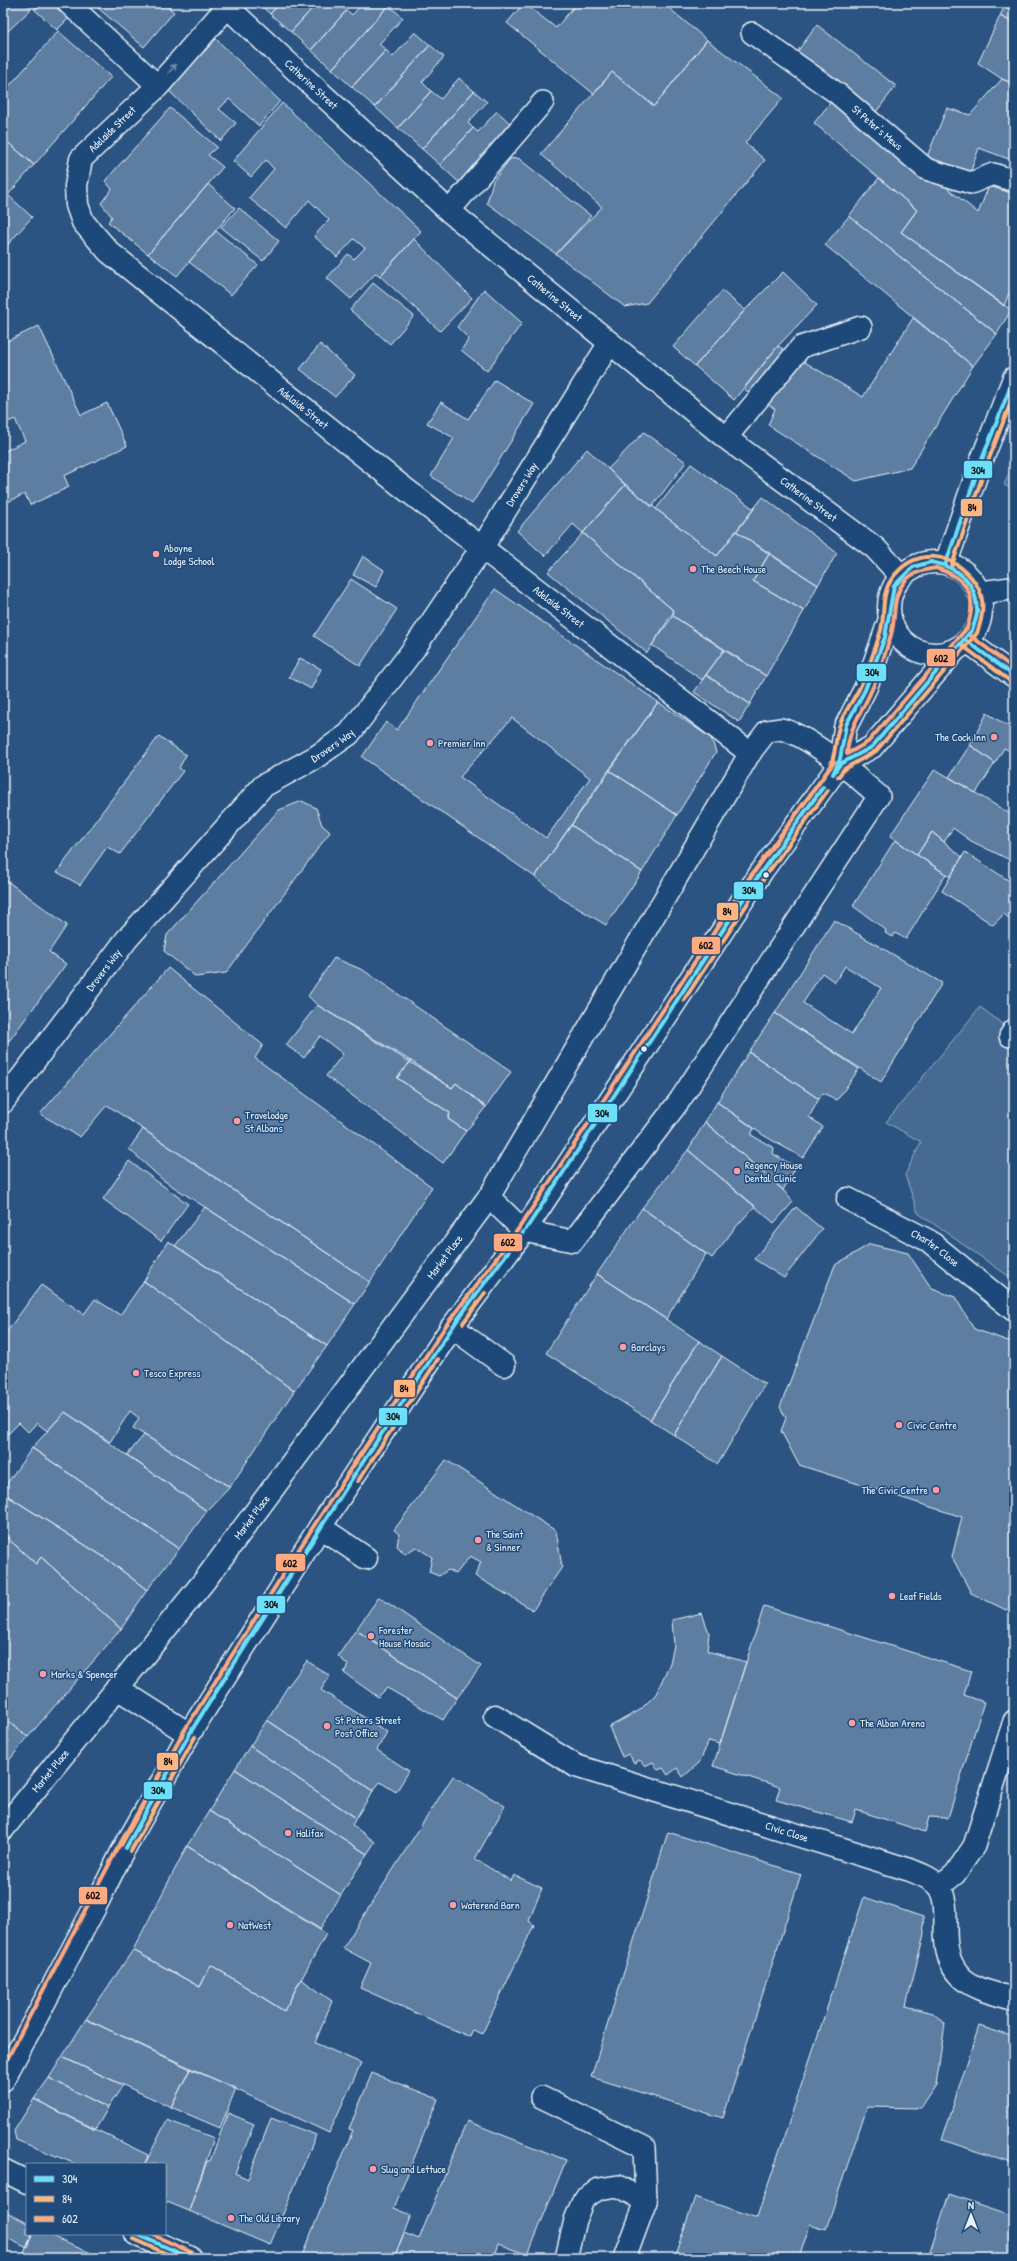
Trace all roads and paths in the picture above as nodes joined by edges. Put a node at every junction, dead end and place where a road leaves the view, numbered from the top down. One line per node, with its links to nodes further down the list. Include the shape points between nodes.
1 (68, 3): 4 (lane)
2 (225, 5): 4 (street, Adelaide Street, one-way to 2); 7 (street, Catherine Street)
3 (752, 33): 6 (lane, St Peter's Mews, via 838,94 926,169 971,183 993,174)
4 (158, 86): 12 (street, Adelaide Street, via 81,159 76,204 83,222 109,252 400,485)
5 (543, 102): 7 (lane)
6 (1014, 181)
7 (449, 212): 9 (street, Catherine Street)
8 (861, 327): 11 (lane, via 801,347)
9 (610, 344): 11 (street, Catherine Street); 12 (street, Drovers Way)
10 (1014, 378): 13 (street, via 979,467)
11 (726, 438): 14 (street, Catherine Street, via 875,548)
12 (483, 546): 20 (street, Adelaide Street); 22 (street, Drovers Way, via 413,650 349,734 316,757 262,786 126,939)
13 (946, 563): 14 (street, via 930,562); 16 (street, via 960,570 971,580)
14 (901, 576): 17 (street, via 890,596)
15 (1014, 588): 16 (street)
16 (978, 593): 18 (street, via 980,618 975,631)
17 (890, 619): 18 (street, via 895,632 904,643 915,650 942,654); 21 (street, via 866,687 845,728)
18 (961, 645): 19 (street); 21 (street, via 872,747)
19 (1014, 676)
20 (750, 753): 21 (lane, via 767,731 781,729 794,732); 23 (lane)
21 (840, 764): 25 (street, via 762,871); 25 (lane, via 879,796 680,1100 573,1241)
22 (3, 1102)
23 (489, 1197): 25 (lane); 31 (street, Market Place, via 205,1580)
24 (848, 1198): 26 (street, Charter Close, via 929,1241)
25 (524, 1231): 27 (street)
26 (1014, 1310)
27 (452, 1327): 28 (street); 29 (street)
28 (504, 1365)
29 (320, 1526): 30 (street); 34 (street)
30 (366, 1558)
31 (117, 1688): 34 (street); 35 (street, Market Place)
32 (495, 1716): 37 (street, Civic Close, via 576,1766 910,1870 926,1876)
33 (1014, 1722): 37 (lane, via 974,1846 955,1874)
34 (190, 1734): 39 (street, via 121,1854)
35 (10, 1806): 36 (street, Market Place)
36 (3, 1829)
37 (939, 1887): 38 (street, via 944,1904 949,1962 962,1977 979,1988)
38 (1014, 1999)
39 (3, 2080)
40 (541, 2097): 43 (lane, via 644,2147)
41 (3, 2170): 42 (street)
42 (26, 2182)
43 (646, 2201): 46 (lane, via 618,2186 599,2189 584,2198 575,2220); 47 (lane)
44 (138, 2235): 45 (street)
45 (190, 2258)
46 (566, 2258)
47 (625, 2258)

